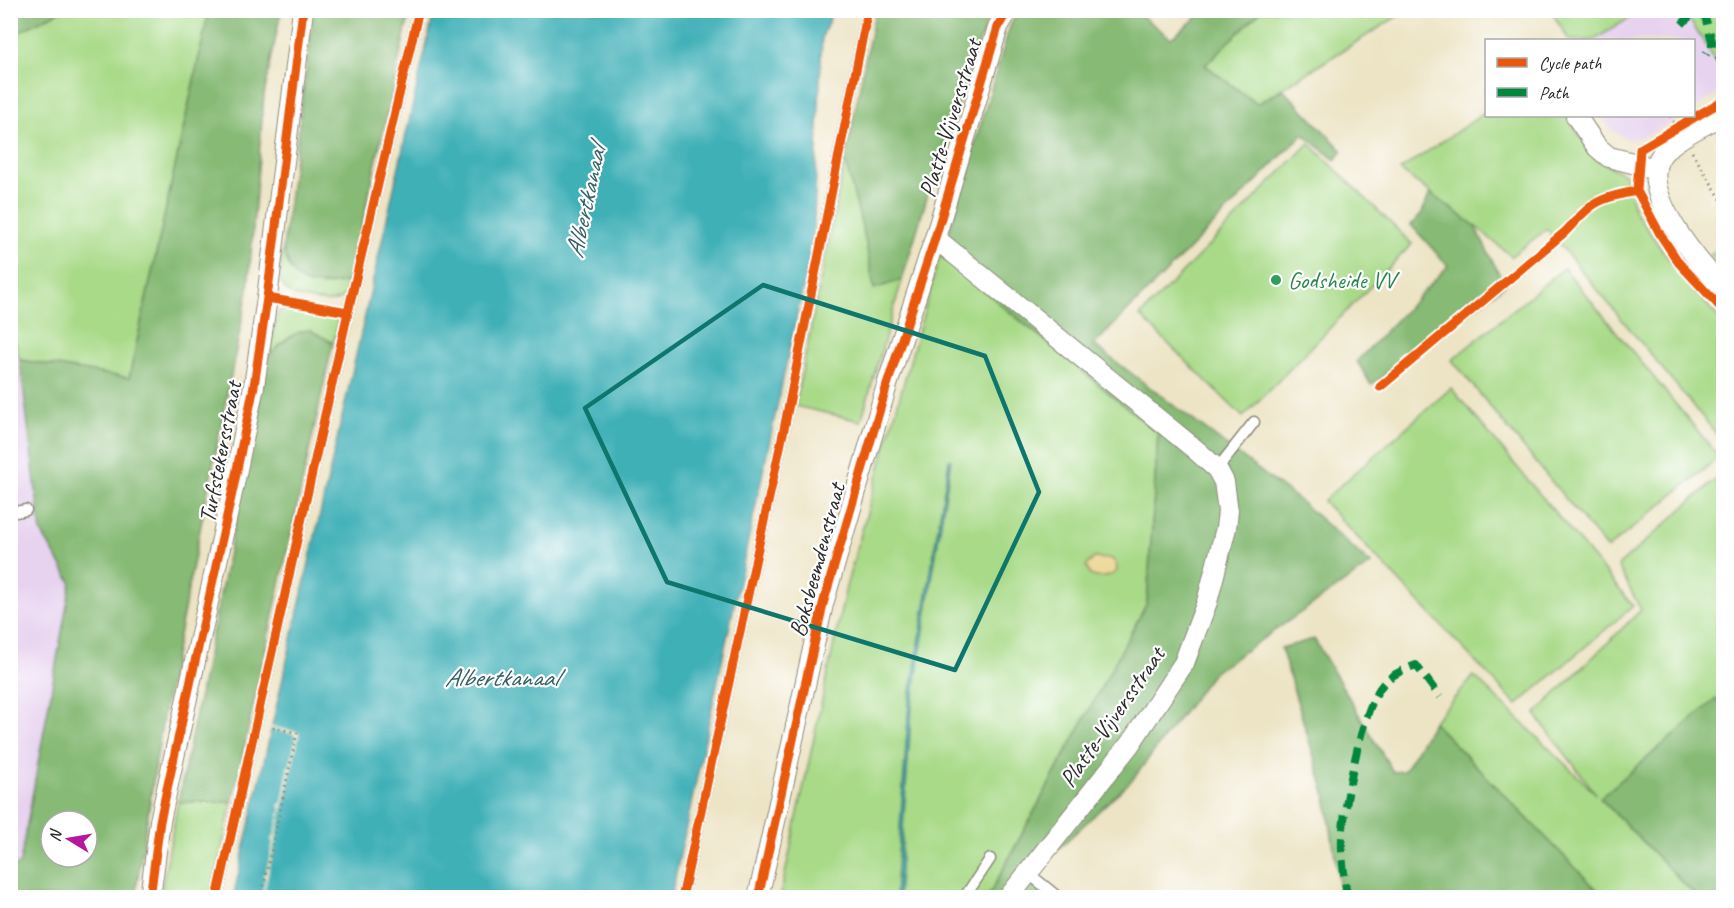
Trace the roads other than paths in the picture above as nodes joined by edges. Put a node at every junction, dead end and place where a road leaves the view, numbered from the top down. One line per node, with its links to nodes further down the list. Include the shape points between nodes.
1 (303, 10): 16 (street, Turfstekersstraat, via 254,386 160,821)
2 (418, 10): 17 (lane)
3 (868, 10): 18 (lane, via 784,429)
4 (1008, 10): 8 (street, Platte-Vijversstraat, via 998,27)
5 (1724, 114): 7 (street, via 1679,130)
6 (1577, 117): 7 (street, via 1597,147 1609,157)
7 (1656, 169): 9 (street, via 1659,194 1679,234)
8 (935, 238): 11 (street, Platte-Vijversstraat); 19 (street, Boksbeemdenstraat, via 823,604)
9 (1724, 289)
10 (1254, 422): 11 (lane)
11 (1217, 469): 15 (street, Platte-Vijversstraat, via 1227,496 1226,528 1207,602 1184,663 1130,744)
12 (26, 510): 13 (lane)
13 (10, 513)
14 (990, 858): 20 (lane)
15 (1028, 873): 21 (street, Platte-Vijversstraat); 22 (lane)
16 (150, 897)
17 (217, 897)
18 (682, 897)
19 (758, 897)
20 (964, 897)
21 (1008, 897)
22 (1059, 897)

